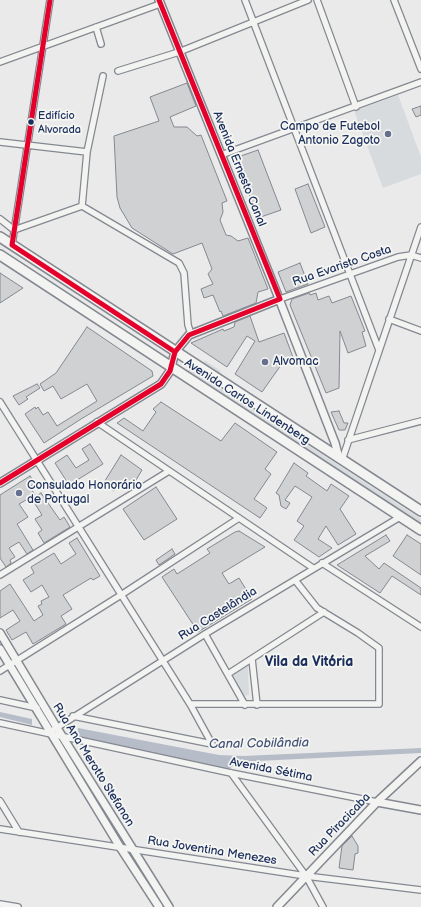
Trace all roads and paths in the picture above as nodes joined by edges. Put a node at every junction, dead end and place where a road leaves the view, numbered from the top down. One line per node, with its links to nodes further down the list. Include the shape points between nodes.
1 (50, 0): 10 (street)
2 (245, 0): 7 (street)
3 (308, 0): 7 (street)
4 (317, 0): 17 (street)
5 (394, 0): 13 (street)
6 (159, 2): 8 (street); 11 (street, Avenida Ernesto Canal)
7 (253, 22): 11 (street); 18 (street)
8 (96, 26): 9 (street); 10 (street)
9 (101, 44)
10 (43, 46): 12 (street); 20 (street)
11 (179, 52): 14 (street); 22 (street, Avenida Ernesto Canal)
12 (0, 62)
13 (421, 70)
14 (118, 71)
15 (104, 76): 21 (street)
16 (421, 82): 17 (street)
17 (356, 107): 18 (street)
18 (293, 128): 22 (street); 32 (street)
19 (0, 142): 20 (street)
20 (27, 145): 21 (street); 26 (street)
21 (87, 152): 23 (street)
22 (221, 156): 33 (street, Avenida Ernesto Canal)
23 (82, 206): 26 (street); 36 (street, via 178,264 184,273)
24 (0, 219): 26 (street)
25 (421, 227): 30 (street)
26 (14, 230): 28 (street)
27 (0, 237): 28 (main road, Avenida Carlos Lindenberg)
28 (12, 245): 38 (main road, Avenida Carlos Lindenberg)
29 (0, 255): 39 (main road, Avenida Carlos Lindenberg)
30 (411, 255): 31 (street); 32 (street, Rua Evaristo Costa); 34 (street)
31 (421, 258)
32 (350, 274): 33 (street, Rua Evaristo Costa); 37 (street)
33 (280, 299): 36 (street, Rua Evaristo Costa); 44 (street, Avenida Ernesto Canal)
34 (389, 319): 35 (street); 37 (street)
35 (421, 331)
36 (191, 334): 38 (street, Rua Evaristo Costa, via 185,338)
37 (379, 350): 43 (street)
38 (176, 352): 39 (street, Rua Evaristo Costa); 44 (main road, Avenida Carlos Lindenberg)
39 (171, 366): 42 (street, Rua Evaristo Costa, via 161,384); 49 (main road, Avenida Carlos Lindenberg)
40 (0, 402): 45 (street)
41 (421, 421): 43 (street)
42 (97, 422): 45 (street, Rua Evaristo Costa); 46 (street)
43 (348, 440): 44 (street)
44 (341, 459): 48 (main road, Avenida Carlos Lindenberg)
45 (37, 460): 47 (street, Rua Evaristo Costa); 51 (street)
46 (169, 471): 50 (street); 51 (street)
47 (0, 482)
48 (421, 511)
49 (400, 517): 52 (main road, Avenida Carlos Lindenberg); 53 (street, Rua Castelândia)
50 (239, 518): 54 (street); 57 (street)
51 (80, 527): 55 (street); 57 (street)
52 (421, 530)
53 (322, 563): 54 (street, Rua Castelândia); 59 (street)
54 (313, 568): 56 (street, Rua Castelândia)
55 (0, 576)
56 (295, 580): 58 (street, via 312,603); 61 (street, Rua Castelândia)
57 (121, 595): 64 (street); 65 (street)
58 (324, 612): 63 (street); 72 (street, via 379,648 378,704)
59 (421, 627)
60 (0, 633): 64 (street, Rua Ana Merotto Stefanon)
61 (205, 634): 65 (street, Rua Castelândia); 68 (street)
62 (0, 649): 66 (street, Rua Ana Merotto Stefanon)
63 (252, 659): 68 (street); 72 (street)
64 (17, 660): 66 (street); 76 (street, Rua Ana Merotto Stefanon)
65 (162, 662): 70 (street); 74 (street, Rua Castelândia)
66 (9, 665): 67 (street); 73 (street, Rua Ana Merotto Stefanon)
67 (0, 671)
68 (228, 674): 71 (street)
69 (0, 700): 73 (street)
70 (190, 704): 71 (street); 74 (street, via 212,744)
71 (246, 705): 72 (street)
72 (257, 705)
73 (37, 708): 77 (street, Rua Ana Merotto Stefanon)
74 (73, 716): 76 (street, Rua Castelândia)
75 (0, 722): 77 (street, Avenida Sétima)
76 (57, 728): 77 (street, Rua Castelândia); 78 (street, Rua Ana Merotto Stefanon)
77 (50, 732): 78 (street, Avenida Sétima); 86 (street, Rua Ana Merotto Stefanon)
78 (62, 735): 80 (street, Avenida Sétima); 87 (street, Rua Ana Merotto Stefanon)
79 (421, 761): 82 (street, Rua Piracicaba)
80 (231, 774): 82 (street, Avenida Sétima); 88 (street)
81 (0, 801): 85 (street)
82 (377, 802): 83 (street, Avenida Sétima); 88 (street, Rua Piracicaba)
83 (421, 810)
84 (0, 829): 85 (street, Rua Joventina Menezes)
85 (19, 832): 86 (street, Rua Joventina Menezes)
86 (120, 847): 87 (street, Rua Joventina Menezes); 92 (street, Rua Ana Merotto Stefanon)
87 (133, 850): 88 (street, Rua Joventina Menezes); 93 (street, Rua Ana Merotto Stefanon)
88 (306, 876): 89 (street, Rua Joventina Menezes); 94 (street, Rua Piracicaba); 95 (street)
89 (421, 890)
90 (0, 904): 91 (street)
91 (18, 907)
92 (159, 907)
93 (169, 907)
94 (277, 907)
95 (323, 907)

